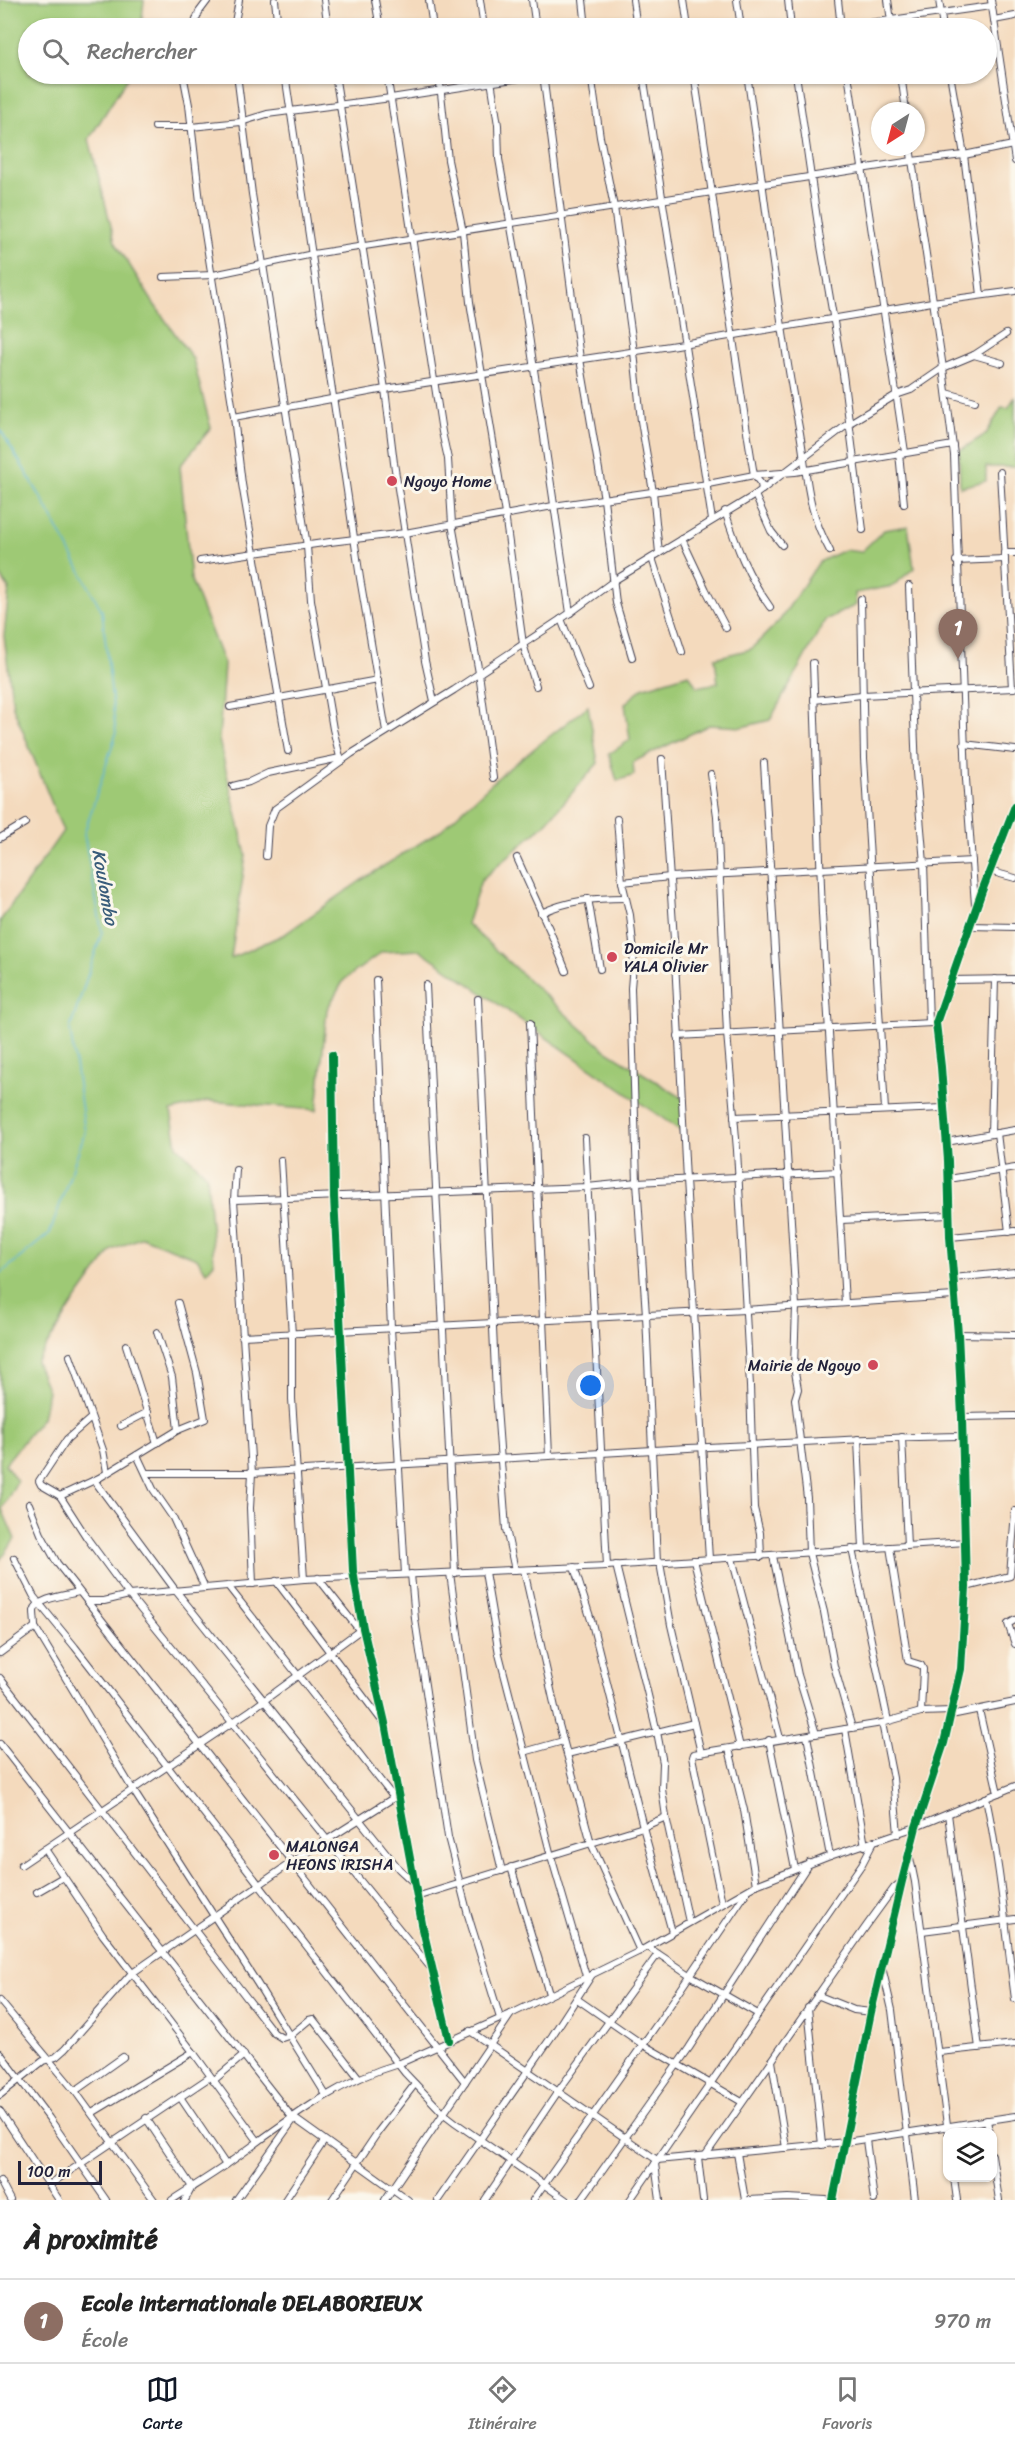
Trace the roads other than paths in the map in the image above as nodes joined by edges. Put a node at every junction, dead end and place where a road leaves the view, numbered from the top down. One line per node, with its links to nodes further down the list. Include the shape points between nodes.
1 (208, 0): 20 (street)
2 (239, 0): 21 (street)
3 (274, 0): 22 (street)
4 (324, 0): 23 (street)
5 (375, 0): 24 (street)
6 (429, 0): 25 (street)
7 (480, 0): 26 (street)
8 (532, 0): 27 (street)
9 (583, 0): 28 (street)
10 (633, 0): 29 (street)
11 (684, 0): 30 (street)
12 (737, 0): 31 (street)
13 (788, 0): 32 (street)
14 (837, 0): 33 (street)
15 (888, 0): 34 (street)
16 (939, 0): 18 (street)
17 (991, 3): 18 (street); 37 (street)
18 (941, 14): 35 (street); 36 (street)
19 (1015, 16): 38 (street)
20 (197, 18)
21 (236, 18)
22 (277, 18)
23 (327, 18)
24 (378, 18)
25 (432, 18)
26 (483, 18)
27 (535, 18)
28 (585, 18)
29 (636, 18)
30 (687, 18)
31 (740, 18)
32 (790, 18)
33 (838, 18)
34 (891, 18)
35 (901, 18)
36 (942, 18)
37 (994, 18)
38 (997, 19)
39 (997, 40): 65 (street)
40 (185, 84): 64 (street)
41 (238, 84): 62 (street)
42 (287, 84): 61 (street)
43 (336, 84): 60 (street)
44 (389, 84): 58 (street)
45 (440, 84): 57 (street)
46 (478, 84): 57 (street)
47 (491, 84): 77 (street, via 499,159)
48 (545, 84): 76 (street)
49 (592, 84): 75 (street)
50 (645, 84): 74 (street)
51 (696, 84): 73 (street)
52 (749, 84): 72 (street)
53 (798, 84): 71 (street)
54 (849, 84): 70 (street)
55 (902, 84): 59 (street)
56 (952, 84): 66 (street)
57 (441, 90): 58 (street); 78 (street, via 448,160)
58 (391, 98): 60 (street); 79 (street)
59 (905, 102)
60 (339, 104): 61 (street); 80 (street)
61 (291, 111): 62 (street); 81 (street)
62 (241, 122): 64 (street); 82 (street)
63 (155, 127): 64 (street)
64 (191, 127): 83 (street)
65 (1013, 146): 66 (street); 69 (street)
66 (964, 155): 68 (street); 86 (street)
67 (911, 156): 68 (street)
68 (912, 161): 70 (street); 87 (street)
69 (1015, 161)
70 (861, 169): 71 (street); 88 (street)
71 (812, 176): 72 (street); 89 (street)
72 (764, 185): 73 (street); 90 (street)
73 (712, 193): 74 (street); 92 (street)
74 (662, 200): 75 (street); 93 (street)
75 (614, 207): 76 (street); 94 (street)
76 (562, 215): 77 (street); 96 (street)
77 (512, 224): 78 (street); 98 (street)
78 (463, 232): 79 (street); 100 (street)
79 (412, 238): 80 (street); 101 (street)
80 (364, 248): 81 (street); 102 (street)
81 (312, 254): 82 (street); 105 (street)
82 (264, 264): 83 (street); 107 (street)
83 (213, 275): 84 (street); 108 (street)
84 (163, 277)
85 (1015, 291): 86 (street)
86 (981, 295): 87 (street)
87 (932, 302): 88 (street); 99 (street)
88 (882, 310): 89 (street); 104 (street)
89 (832, 318): 90 (street); 109 (street)
90 (783, 327): 92 (street); 112 (street)
91 (1006, 334): 95 (street)
92 (734, 335): 93 (street); 117 (street)
93 (685, 343): 94 (street); 118 (street)
94 (634, 352): 96 (street); 120 (street)
95 (974, 355): 97 (street); 99 (street)
96 (580, 359): 98 (street); 122 (street)
97 (1002, 363)
98 (534, 366): 100 (street); 124 (street)
99 (943, 368): 103 (street); 104 (street, via 911,390)
100 (481, 374): 101 (street); 126 (street)
101 (434, 382): 102 (street); 128 (street, via 448,459)
102 (385, 389): 105 (street); 130 (street)
103 (947, 393): 106 (street); 110 (street)
104 (896, 395): 109 (street); 111 (street)
105 (335, 398): 107 (street); 131 (street)
106 (975, 401)
107 (285, 408): 108 (street); 134 (street)
108 (234, 417): 138 (street)
109 (848, 424): 112 (street); 113 (street)
110 (953, 446): 111 (street); 142 (street)
111 (902, 453): 113 (street); 123 (street)
112 (804, 458): 114 (street); 116 (street)
113 (853, 461): 114 (street); 129 (street)
114 (805, 471): 116 (street); 135 (street, via 811,508)
115 (1000, 472): 139 (street)
116 (783, 473): 117 (street); 119 (street)
117 (754, 475): 118 (street); 119 (street)
118 (708, 484): 120 (street); 127 (street)
119 (762, 490): 121 (street)
120 (653, 492): 122 (street); 136 (street)
121 (755, 495): 125 (street); 133 (street, via 771,531)
122 (604, 499): 124 (street); 143 (street)
123 (904, 504)
124 (553, 506): 126 (street); 147 (street)
125 (725, 512): 127 (street); 146 (street, via 742,561)
126 (505, 514): 128 (street); 150 (street)
127 (712, 520): 132 (street)
128 (452, 524): 130 (street); 154 (street)
129 (863, 530)
130 (405, 533): 131 (street); 165 (street)
131 (355, 538): 134 (street); 155 (street)
132 (682, 539): 136 (street); 149 (street)
133 (782, 545)
134 (307, 546): 138 (street); 157 (street, via 311,600)
135 (830, 551)
136 (659, 553): 140 (street)
137 (1015, 553): 139 (street)
138 (254, 554): 141 (street); 163 (street)
139 (1004, 556): 142 (street); 159 (street)
140 (652, 558): 143 (street); 151 (street)
141 (200, 561)
142 (956, 561): 160 (street)
143 (615, 580): 147 (street); 152 (street, via 616,603)
144 (909, 586): 161 (street)
145 (861, 599): 162 (street)
146 (770, 607)
147 (570, 613): 148 (street)
148 (561, 619): 150 (street); 158 (street)
149 (726, 628)
150 (523, 644): 154 (street); 156 (street)
151 (682, 652)
152 (632, 657)
153 (813, 663): 164 (street)
154 (479, 673): 165 (street); 175 (street)
155 (378, 680): 157 (street); 167 (street)
156 (536, 686)
157 (326, 688): 163 (street); 171 (street)
158 (589, 688)
159 (1013, 688): 160 (street)
160 (964, 692): 161 (street); 168 (street)
161 (913, 694): 162 (street); 184 (street)
162 (862, 695): 164 (street); 185 (street)
163 (278, 698): 166 (street); 170 (street)
164 (814, 700): 186 (street)
165 (434, 701): 167 (street)
166 (230, 707)
167 (386, 731): 171 (street)
168 (964, 744): 169 (street); 183 (street)
169 (1015, 750)
170 (288, 751)
171 (341, 759): 176 (street, via 268,773); 181 (street, via 275,809 268,826)
172 (662, 759): 190 (street)
173 (764, 763): 187 (street)
174 (711, 774): 189 (street)
175 (493, 778)
176 (233, 786)
177 (1015, 806): 188 (street)
178 (617, 819): 192 (street)
179 (25, 823): 180 (street)
180 (0, 838)
181 (266, 856)
182 (517, 858): 196 (street)
183 (972, 861): 184 (street); 195 (street)
184 (924, 863): 185 (street); 208 (street)
185 (870, 866): 186 (street); 209 (street)
186 (821, 869): 187 (street); 210 (street)
187 (770, 871): 189 (street); 211 (street)
188 (989, 871): 191 (street); 195 (street)
189 (720, 874): 190 (street); 212 (street)
190 (670, 877): 192 (street); 213 (street)
191 (1015, 878)
192 (622, 882): 194 (street)
193 (588, 898): 194 (street); 196 (street); 199 (street)
194 (625, 898): 233 (street, via 634,953 631,988)
195 (975, 909): 197 (street)
196 (541, 913): 200 (street)
197 (970, 926): 198 (street); 204 (street)
198 (1015, 927)
199 (600, 969)
200 (566, 972)
201 (995, 979): 202 (street); 204 (street); 221 (street)
202 (1015, 979)
203 (376, 980): 238 (street)
204 (951, 980): 208 (street)
205 (426, 985): 237 (street)
206 (478, 999): 236 (street)
207 (530, 1023): 235 (street)
208 (932, 1023): 209 (street); 215 (street, via 941,1067)
209 (882, 1025): 210 (street); 216 (street)
210 (830, 1028): 211 (street); 217 (street)
211 (780, 1031): 212 (street); 218 (street)
212 (727, 1033): 213 (street); 219 (street)
213 (678, 1036): 232 (street)
214 (332, 1055): 239 (street)
215 (943, 1108): 216 (street); 223 (street)
216 (885, 1110): 217 (street)
217 (835, 1112): 218 (street); 228 (street)
218 (785, 1116): 219 (street); 229 (street)
219 (735, 1117): 230 (street)
220 (1015, 1130): 221 (street)
221 (994, 1134): 223 (street); 227 (street)
222 (585, 1138): 234 (street)
223 (946, 1142): 231 (street)
224 (282, 1160): 240 (street)
225 (1015, 1168): 227 (street)
226 (237, 1170): 241 (street)
227 (1001, 1170): 231 (street); 244 (street)
228 (838, 1172): 229 (street); 243 (street)
229 (787, 1175): 230 (street); 251 (street)
230 (738, 1177): 232 (street); 252 (street)
231 (949, 1179): 242 (street)
232 (686, 1180): 233 (street); 253 (street)
233 (637, 1182): 234 (street); 254 (street)
234 (588, 1186): 235 (street); 255 (street)
235 (537, 1189): 236 (street); 256 (street)
236 (486, 1191): 237 (street); 257 (street)
237 (438, 1193): 238 (street); 258 (street)
238 (386, 1194): 239 (street); 259 (street)
239 (334, 1197): 240 (street); 260 (street)
240 (284, 1199): 241 (street); 263 (street)
241 (234, 1200): 265 (street)
242 (949, 1215): 243 (street); 245 (street)
243 (841, 1220): 250 (street)
244 (1012, 1231): 245 (street)
245 (950, 1236): 247 (street)
246 (1015, 1272): 247 (street)
247 (952, 1278): 248 (street)
248 (954, 1296): 250 (street); 262 (street)
249 (178, 1303): 273 (street, via 206,1416)
250 (845, 1303): 251 (street)
251 (795, 1306): 252 (street); 278 (street, via 795,1399)
252 (746, 1310): 253 (street); 279 (street)
253 (694, 1313): 254 (street); 280 (street)
254 (646, 1315): 255 (street); 281 (street)
255 (594, 1318): 256 (street); 282 (street)
256 (544, 1320): 257 (street); 284 (street)
257 (492, 1323): 258 (street); 285 (street)
258 (443, 1326): 259 (street); 286 (street)
259 (391, 1328): 260 (street); 287 (street)
260 (342, 1331): 263 (street); 288 (street)
261 (157, 1332): 273 (street, via 172,1377)
262 (958, 1334): 264 (street); 270 (street)
263 (292, 1335): 265 (street); 289 (street)
264 (1015, 1335)
265 (242, 1336): 292 (street)
266 (126, 1345): 268 (street)
267 (70, 1356): 271 (street)
268 (148, 1412): 272 (street); 277 (street)
269 (1015, 1416): 270 (street)
270 (962, 1417): 274 (street)
271 (91, 1418): 290 (street); 294 (street, via 67,1439 39,1481)
272 (121, 1426)
273 (178, 1430): 277 (street)
274 (962, 1436): 275 (street); 297 (street)
275 (902, 1437): 276 (street); 298 (street)
276 (858, 1439): 278 (street); 301 (street)
277 (157, 1443): 283 (street)
278 (802, 1443): 279 (street); 302 (street)
279 (753, 1446): 280 (street); 304 (street, via 754,1508)
280 (702, 1447): 281 (street); 307 (street)
281 (651, 1450): 282 (street); 309 (street)
282 (602, 1452): 284 (street); 311 (street)
283 (137, 1455): 290 (street); 291 (street)
284 (549, 1456): 285 (street)
285 (502, 1459): 286 (street); 313 (street, via 506,1529)
286 (449, 1462): 287 (street); 316 (street)
287 (399, 1465): 288 (street); 317 (street)
288 (348, 1468): 289 (street); 319 (street)
289 (296, 1471): 292 (street); 320 (street)
290 (107, 1472): 293 (street)
291 (146, 1473): 292 (street); 326 (street, via 173,1518)
292 (252, 1473): 323 (street)
293 (94, 1480): 294 (street); 327 (street)
294 (60, 1496): 329 (street)
295 (29, 1504): 328 (street, via 57,1563)
296 (1015, 1511): 318 (street)
297 (966, 1542): 298 (street); 325 (street)
298 (907, 1546): 299 (street)
299 (890, 1547): 301 (street); 343 (street, via 908,1661 923,1669)
300 (852, 1549): 301 (street); 302 (street); 346 (street)
301 (863, 1549)
302 (809, 1553): 303 (street); 349 (street)
303 (774, 1556): 304 (street); 351 (street, via 798,1676)
304 (761, 1557): 306 (street)
305 (14, 1558): 331 (street)
306 (732, 1558): 307 (street); 353 (street)
307 (709, 1559): 308 (street)
308 (694, 1560): 309 (street); 359 (street)
309 (658, 1563): 310 (street); 347 (street)
310 (616, 1565): 311 (street); 350 (street)
311 (607, 1566): 312 (street)
312 (574, 1568): 314 (street); 354 (street)
313 (515, 1570): 314 (street); 315 (street)
314 (524, 1570): 356 (street)
315 (485, 1572): 316 (street); 361 (street, via 499,1654)
316 (452, 1573): 317 (street); 391 (street, via 475,1760)
317 (408, 1574): 319 (street); 395 (street, via 439,1786)
318 (1012, 1575): 325 (street)
319 (354, 1576): 321 (street); 334 (street)
320 (303, 1578): 321 (street); 322 (street)
321 (318, 1578): 334 (street)
322 (276, 1581): 323 (street); 337 (street)
323 (252, 1584): 324 (street)
324 (228, 1586): 326 (street); 338 (street)
325 (966, 1587): 344 (street, via 961,1670)
326 (205, 1588): 327 (street)
327 (176, 1591): 329 (street); 340 (street)
328 (78, 1592): 330 (street); 331 (street)
329 (129, 1595): 330 (street); 345 (street)
330 (87, 1602): 358 (street)
331 (40, 1604): 333 (street, via 34,1610); 364 (street)
332 (1015, 1620): 335 (street, via 1008,1624)
333 (35, 1627): 336 (street); 366 (street)
334 (362, 1629): 337 (street); 348 (street)
335 (1015, 1644)
336 (0, 1653)
337 (329, 1653): 338 (street); 348 (street)
338 (299, 1676): 340 (street); 368 (street)
339 (0, 1678): 370 (street)
340 (265, 1700): 345 (street); 373 (street)
341 (1015, 1702): 342 (street)
342 (979, 1710): 344 (street); 367 (street)
343 (921, 1712): 344 (street); 346 (street)
344 (951, 1713): 375 (street)
345 (234, 1722): 358 (street); 378 (street)
346 (885, 1722): 349 (street); 377 (street)
347 (694, 1723): 350 (street); 362 (street)
348 (385, 1724): 368 (street)
349 (848, 1729): 351 (street); 381 (street)
350 (657, 1732): 354 (street); 372 (street)
351 (816, 1734): 352 (street)
352 (807, 1736): 353 (street); 385 (street)
353 (780, 1738): 355 (street)
354 (623, 1740): 363 (street); 374 (street)
355 (769, 1740): 359 (street); 390 (street)
356 (563, 1741): 361 (street); 363 (street)
357 (0, 1744): 376 (street)
358 (199, 1744): 364 (street); 386 (street)
359 (740, 1747): 360 (street)
360 (729, 1749): 362 (street); 397 (street)
361 (524, 1752): 384 (street)
362 (701, 1753): 401 (street, via 692,1757)
363 (567, 1754): 379 (street)
364 (167, 1767): 366 (street); 396 (street)
365 (1015, 1786): 367 (street)
366 (133, 1790): 370 (street); 402 (street)
367 (998, 1793): 369 (street)
368 (396, 1796): 373 (street); 394 (street)
369 (986, 1798): 371 (street); 404 (street, via 999,1864)
370 (101, 1812): 376 (street); 407 (street)
371 (948, 1814): 375 (street); 406 (street)
372 (666, 1817): 374 (street); 405 (street)
373 (360, 1819): 378 (street); 394 (street)
374 (642, 1827): 379 (street); 409 (street)
375 (916, 1827): 377 (street); 383 (street)
376 (69, 1834): 382 (street); 412 (street)
377 (898, 1834): 380 (street)
378 (327, 1839): 386 (street); 415 (street)
379 (591, 1843): 384 (street); 411 (street)
380 (874, 1843): 381 (street); 429 (street)
381 (865, 1846): 385 (street)
382 (45, 1849): 388 (street); 392 (street)
383 (909, 1854): 393 (street); 408 (street)
384 (551, 1856): 389 (street); 419 (street)
385 (830, 1856): 387 (street)
386 (292, 1862): 396 (street); 438 (street)
387 (809, 1863): 390 (street); 420 (street)
388 (21, 1865)
389 (511, 1868): 391 (street); 421 (street)
390 (795, 1869): 397 (street)
391 (502, 1870): 395 (street)
392 (63, 1877): 399 (street); 417 (street)
393 (902, 1881): 414 (street); 422 (street)
394 (414, 1883): 400 (street)
395 (460, 1883): 400 (street); 430 (street)
396 (259, 1885): 402 (street); 447 (street)
397 (756, 1885): 398 (street)
398 (748, 1890): 401 (street); 418 (street)
399 (38, 1892)
400 (416, 1897): 415 (street)
401 (722, 1903): 405 (street)
402 (214, 1916): 407 (street); 433 (street)
403 (1015, 1919): 404 (street)
404 (1004, 1920): 406 (street); 424 (street)
405 (689, 1923): 409 (street)
406 (963, 1925): 408 (street); 439 (street)
407 (194, 1929): 412 (street); 433 (street, via 274,2033 282,2038)
408 (922, 1931): 441 (street)
409 (672, 1932): 410 (street)
410 (648, 1947): 411 (street); 413 (street)
411 (640, 1951): 416 (street)
412 (162, 1952): 417 (street); 443 (street)
413 (658, 1954): 418 (street); 431 (street)
414 (882, 1967): 427 (street); 474 (street, via 892,2010)
415 (431, 1968): 434 (street)
416 (593, 1973): 419 (street); 423 (street)
417 (131, 1974): 440 (street); 445 (street, via 65,2049)
418 (690, 1975): 420 (street); 435 (street)
419 (586, 1976): 421 (street)
420 (724, 1993): 429 (street); 448 (street)
421 (549, 1994): 428 (street)
422 (817, 1995): 426 (street); 427 (street, via 854,2010)
423 (577, 1999): 431 (street); 449 (street)
424 (1015, 1999)
425 (0, 2001): 445 (street)
426 (808, 2008): 446 (street); 482 (street)
427 (871, 2012): 481 (street)
428 (511, 2013): 430 (street); 437 (street)
429 (758, 2014): 455 (street)
430 (500, 2018): 432 (street)
431 (608, 2021): 435 (street); 457 (street)
432 (470, 2031): 434 (street); 437 (street)
433 (291, 2035): 450 (street, via 309,2020 316,2021); 459 (street)
434 (449, 2040): 438 (street)
435 (642, 2044): 448 (street); 465 (street)
436 (1015, 2044): 439 (street)
437 (491, 2045): 449 (street); 453 (street)
438 (435, 2046): 447 (street); 453 (street)
439 (979, 2048): 441 (street)
440 (193, 2052): 452 (street); 463 (street)
441 (939, 2052): 470 (street)
442 (0, 2054): 451 (street)
443 (244, 2055): 452 (street); 467 (street)
444 (123, 2057): 456 (street)
445 (48, 2058): 451 (street); 456 (street)
446 (772, 2061): 461 (street); 483 (street)
447 (398, 2064): 450 (street); 454 (street)
448 (676, 2064): 455 (street); 475 (street)
449 (528, 2070): 457 (street); 476 (street)
450 (359, 2078): 459 (street)
451 (20, 2079): 458 (street); 488 (street)
452 (211, 2079): 460 (street); 479 (street)
453 (465, 2082): 464 (street)
454 (415, 2084): 464 (street); 489 (street)
455 (710, 2084): 461 (street); 487 (street)
456 (75, 2091): 463 (street)
457 (559, 2091): 465 (street); 486 (street)
458 (0, 2095)
459 (326, 2095): 467 (street)
460 (180, 2097): 468 (street); 490 (street)
461 (742, 2102): 485 (street)
462 (0, 2111): 494 (street)
463 (92, 2114): 478 (street)
464 (443, 2114): 476 (street); 497 (street)
465 (592, 2114): 475 (street); 495 (street)
466 (1015, 2116): 469 (street)
467 (293, 2117): 479 (street); 480 (street); 504 (street)
468 (146, 2118): 478 (street); 496 (street)
469 (987, 2120): 471 (street); 472 (street)
470 (947, 2128)
471 (955, 2128)
472 (988, 2128)
473 (943, 2130): 474 (street)
474 (906, 2133): 477 (street); 521 (street)
475 (625, 2136): 487 (street); 513 (street)
476 (478, 2140): 486 (street); 509 (street)
477 (866, 2140): 481 (street); 520 (street)
478 (113, 2141): 488 (street); 502 (street)
479 (258, 2141): 490 (street)
480 (324, 2141): 489 (street); 505 (street)
481 (846, 2142): 482 (street); 519 (street)
482 (822, 2145): 483 (street)
483 (786, 2148): 484 (street)
484 (737, 2153): 485 (street); 517 (street)
485 (702, 2157): 487 (street); 516 (street)
486 (510, 2162): 495 (street); 510 (street)
487 (656, 2162): 514 (street); 515 (street)
488 (81, 2163): 494 (street); 501 (street)
489 (357, 2164): 497 (street); 506 (street)
490 (226, 2165): 496 (street)
491 (0, 2181): 499 (street)
492 (955, 2182): 522 (street)
493 (997, 2182): 523 (street)
494 (49, 2185): 500 (street)
495 (543, 2186): 511 (street); 512 (street)
496 (192, 2187): 498 (street); 503 (street)
497 (393, 2189): 507 (street); 508 (street)
498 (174, 2199)
499 (10, 2200)
500 (58, 2200)
501 (106, 2200)
502 (154, 2200)
503 (185, 2200)
504 (236, 2200)
505 (285, 2200)
506 (332, 2200)
507 (386, 2200)
508 (408, 2200)
509 (438, 2200)
510 (485, 2200)
511 (532, 2200)
512 (566, 2200)
513 (581, 2200)
514 (630, 2200)
515 (660, 2200)
516 (704, 2200)
517 (747, 2200): 518 (street)
518 (826, 2200)
519 (832, 2200)
520 (874, 2200)
521 (915, 2200)
522 (957, 2200)
523 (999, 2200)

